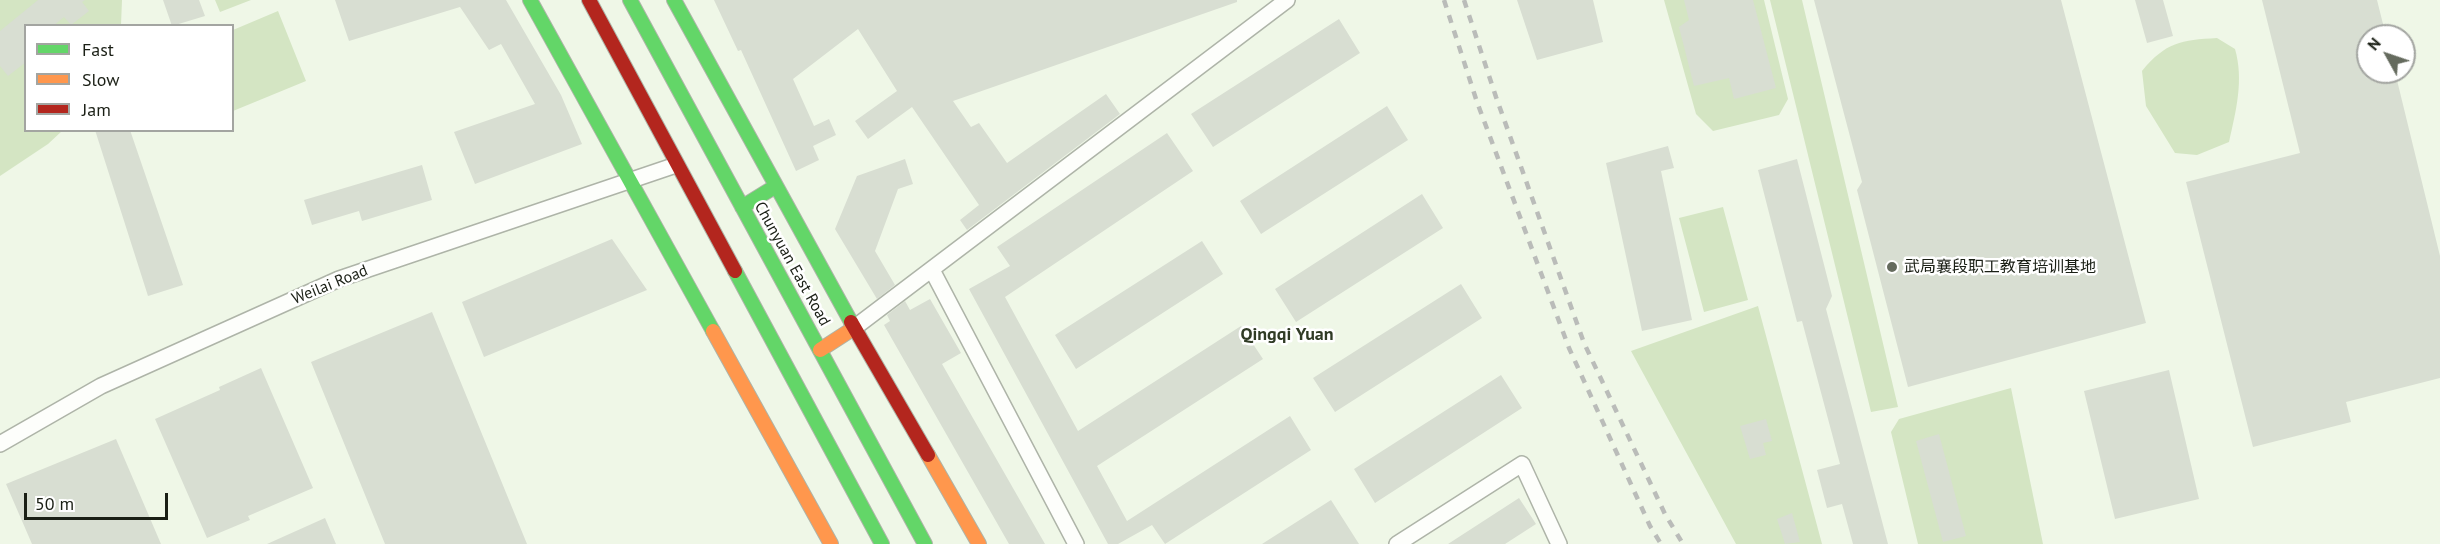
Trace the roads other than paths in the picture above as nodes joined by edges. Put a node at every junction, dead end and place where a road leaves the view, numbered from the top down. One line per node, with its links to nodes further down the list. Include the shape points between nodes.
1 (530, 0): 7 (street)
2 (589, 0): 6 (street)
3 (630, 0): 9 (street, Chunyuan East Road)
4 (674, 0): 8 (street)
5 (1287, 0): 10 (street)
6 (675, 165): 7 (street, Weilai Road); 15 (street)
7 (628, 182): 13 (street, Weilai Road, via 339,279 101,386); 14 (street)
8 (776, 186): 9 (street); 11 (street)
9 (742, 207): 12 (street, Chunyuan East Road)
10 (932, 270): 11 (street); 18 (street)
11 (854, 328): 12 (street); 17 (street)
12 (820, 350): 16 (street, Chunyuan East Road)
13 (0, 444)
14 (831, 544)
15 (882, 544)
16 (925, 544)
17 (979, 544)
18 (1076, 544)
19 (1397, 544): 20 (street, via 1522,464)
20 (1559, 544)

